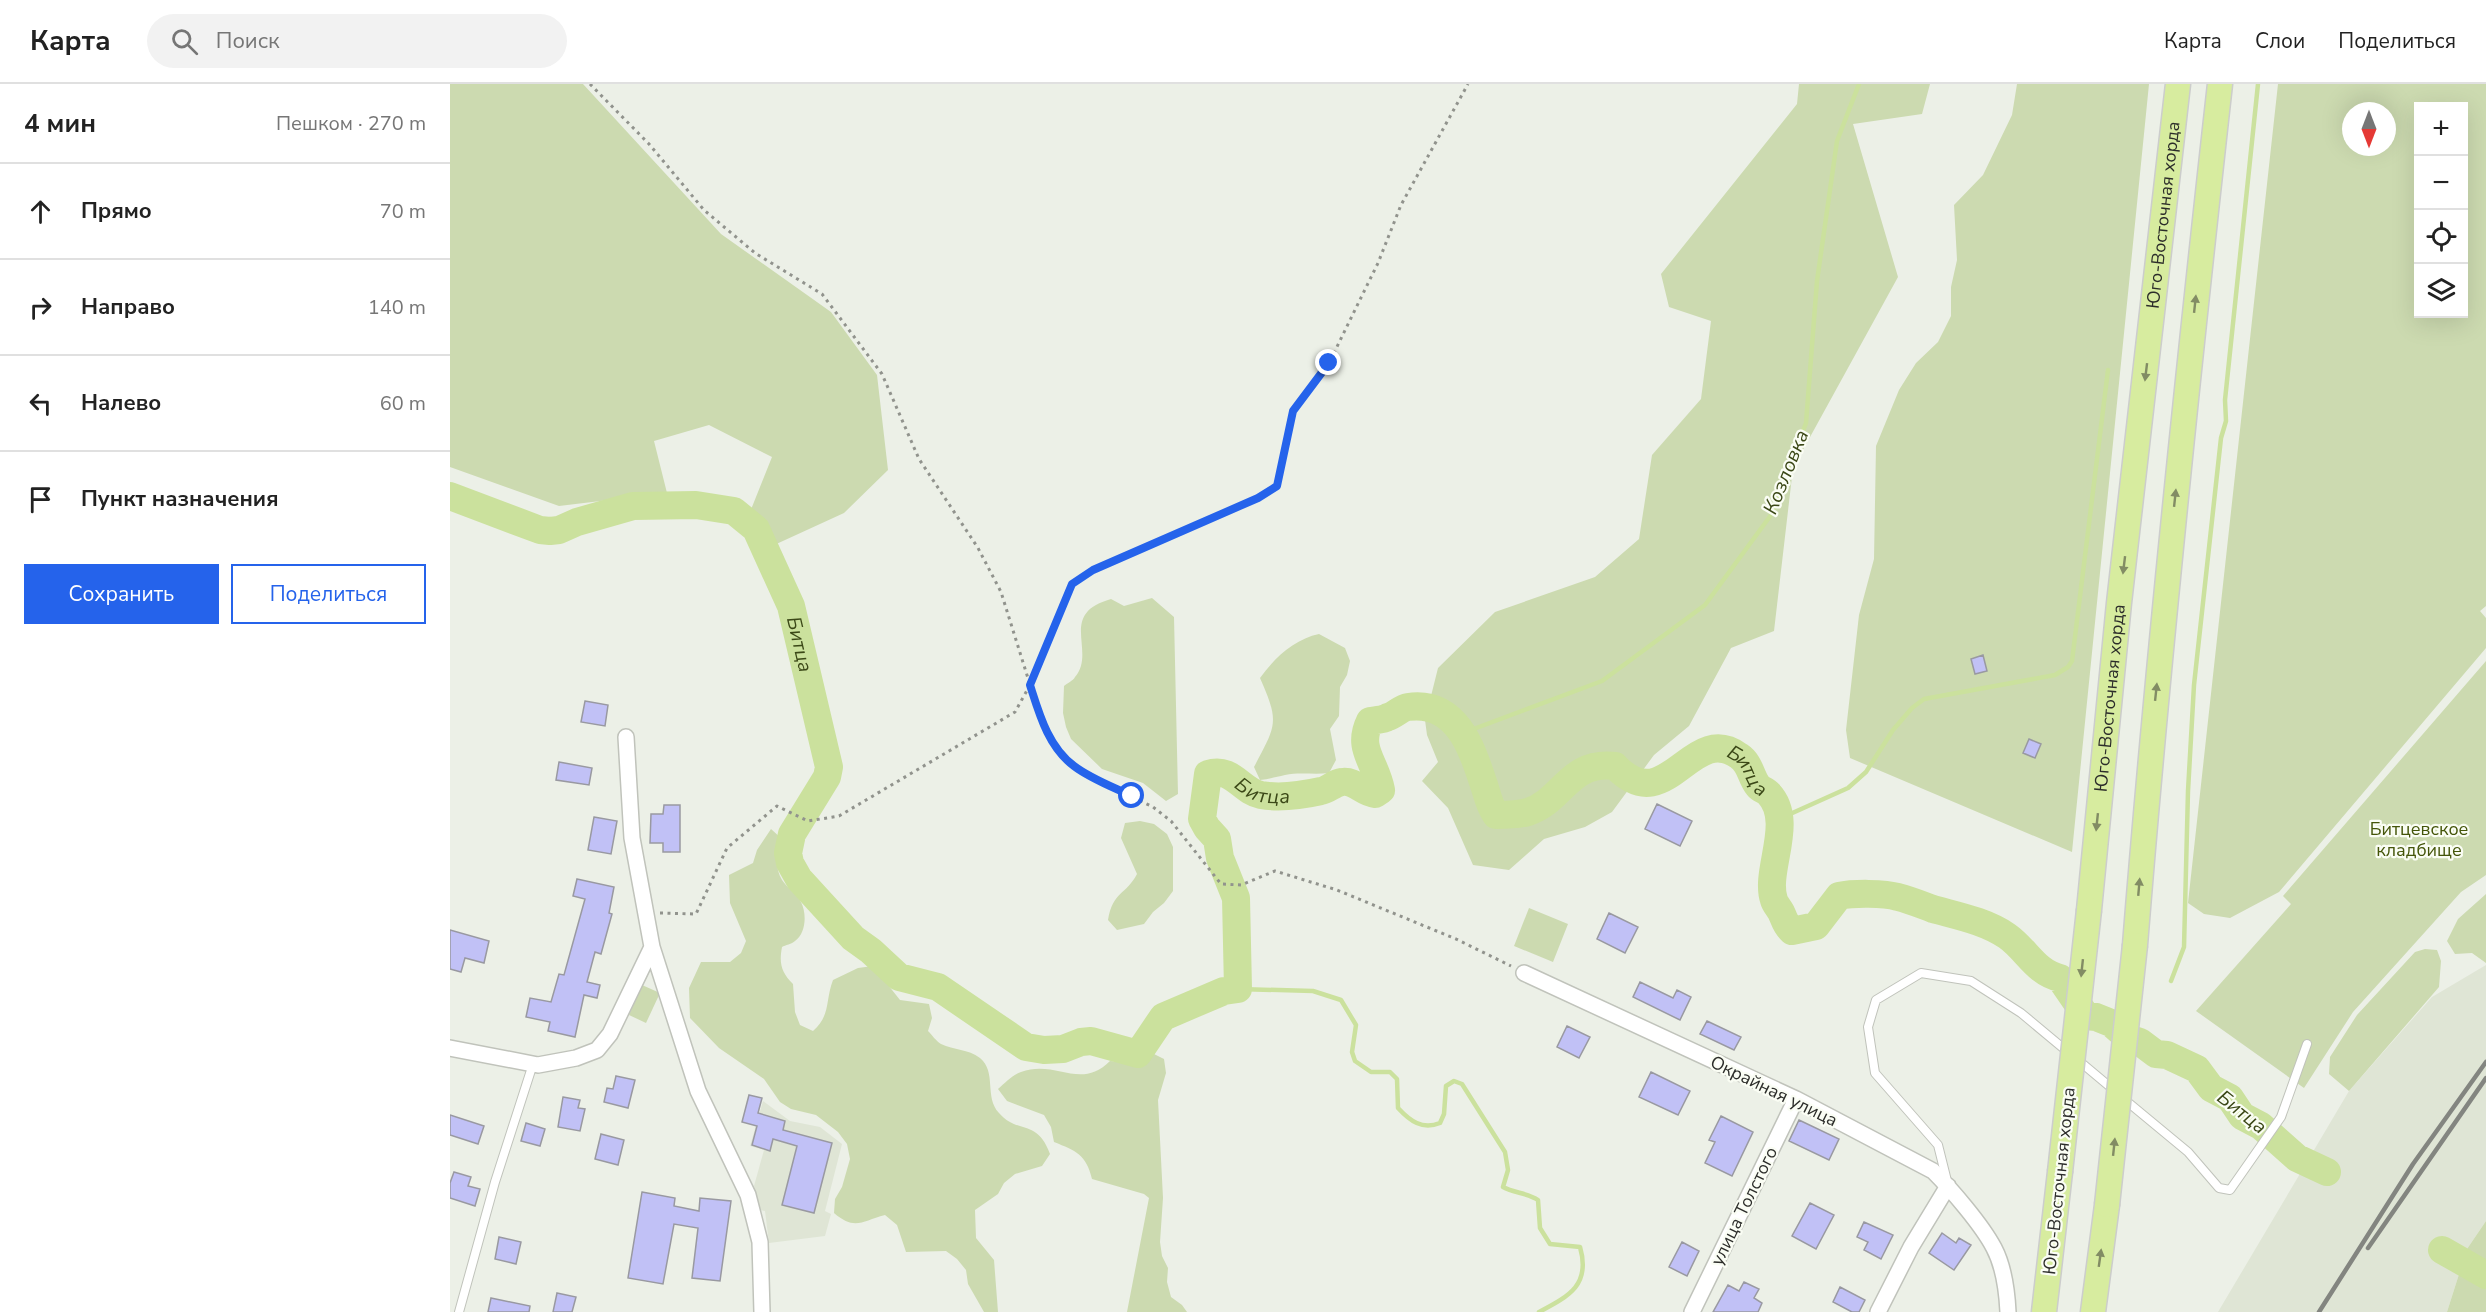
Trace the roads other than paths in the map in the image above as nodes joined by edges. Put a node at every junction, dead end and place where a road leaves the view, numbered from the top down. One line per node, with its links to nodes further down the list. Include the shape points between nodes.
1 (2178, 84): 16 (main road, Юго-Восточная хорда, one-way to 16, bridge)
2 (2220, 84): 17 (main road, one-way to 2, bridge, via 2135,945 2191,337)
3 (626, 737): 4 (street, via 632,838)
4 (652, 947): 8 (street, via 609,1034 597,1050 576,1058); 12 (street, via 698,1091 748,1195 760,1242)
5 (1524, 972): 9 (street, Окрайная улица)
6 (2307, 1044): 10 (lane, via 2281,1117 2230,1190 2219,1188 2188,1152 2021,1013 1971,981 1921,973 1876,1000 1868,1027 1875,1073 1938,1145)
7 (450, 1048): 8 (street)
8 (532, 1064): 11 (lane)
9 (1796, 1100): 10 (street, Окрайная улица, via 1932,1171); 13 (street, улица Толстого)
10 (1948, 1186): 14 (street); 15 (street, Окрайная улица, via 1994,1249 2007,1290)
11 (459, 1312)
12 (762, 1312)
13 (1692, 1312)
14 (1878, 1312)
15 (2008, 1312)
16 (2044, 1312)
17 (2093, 1312)

